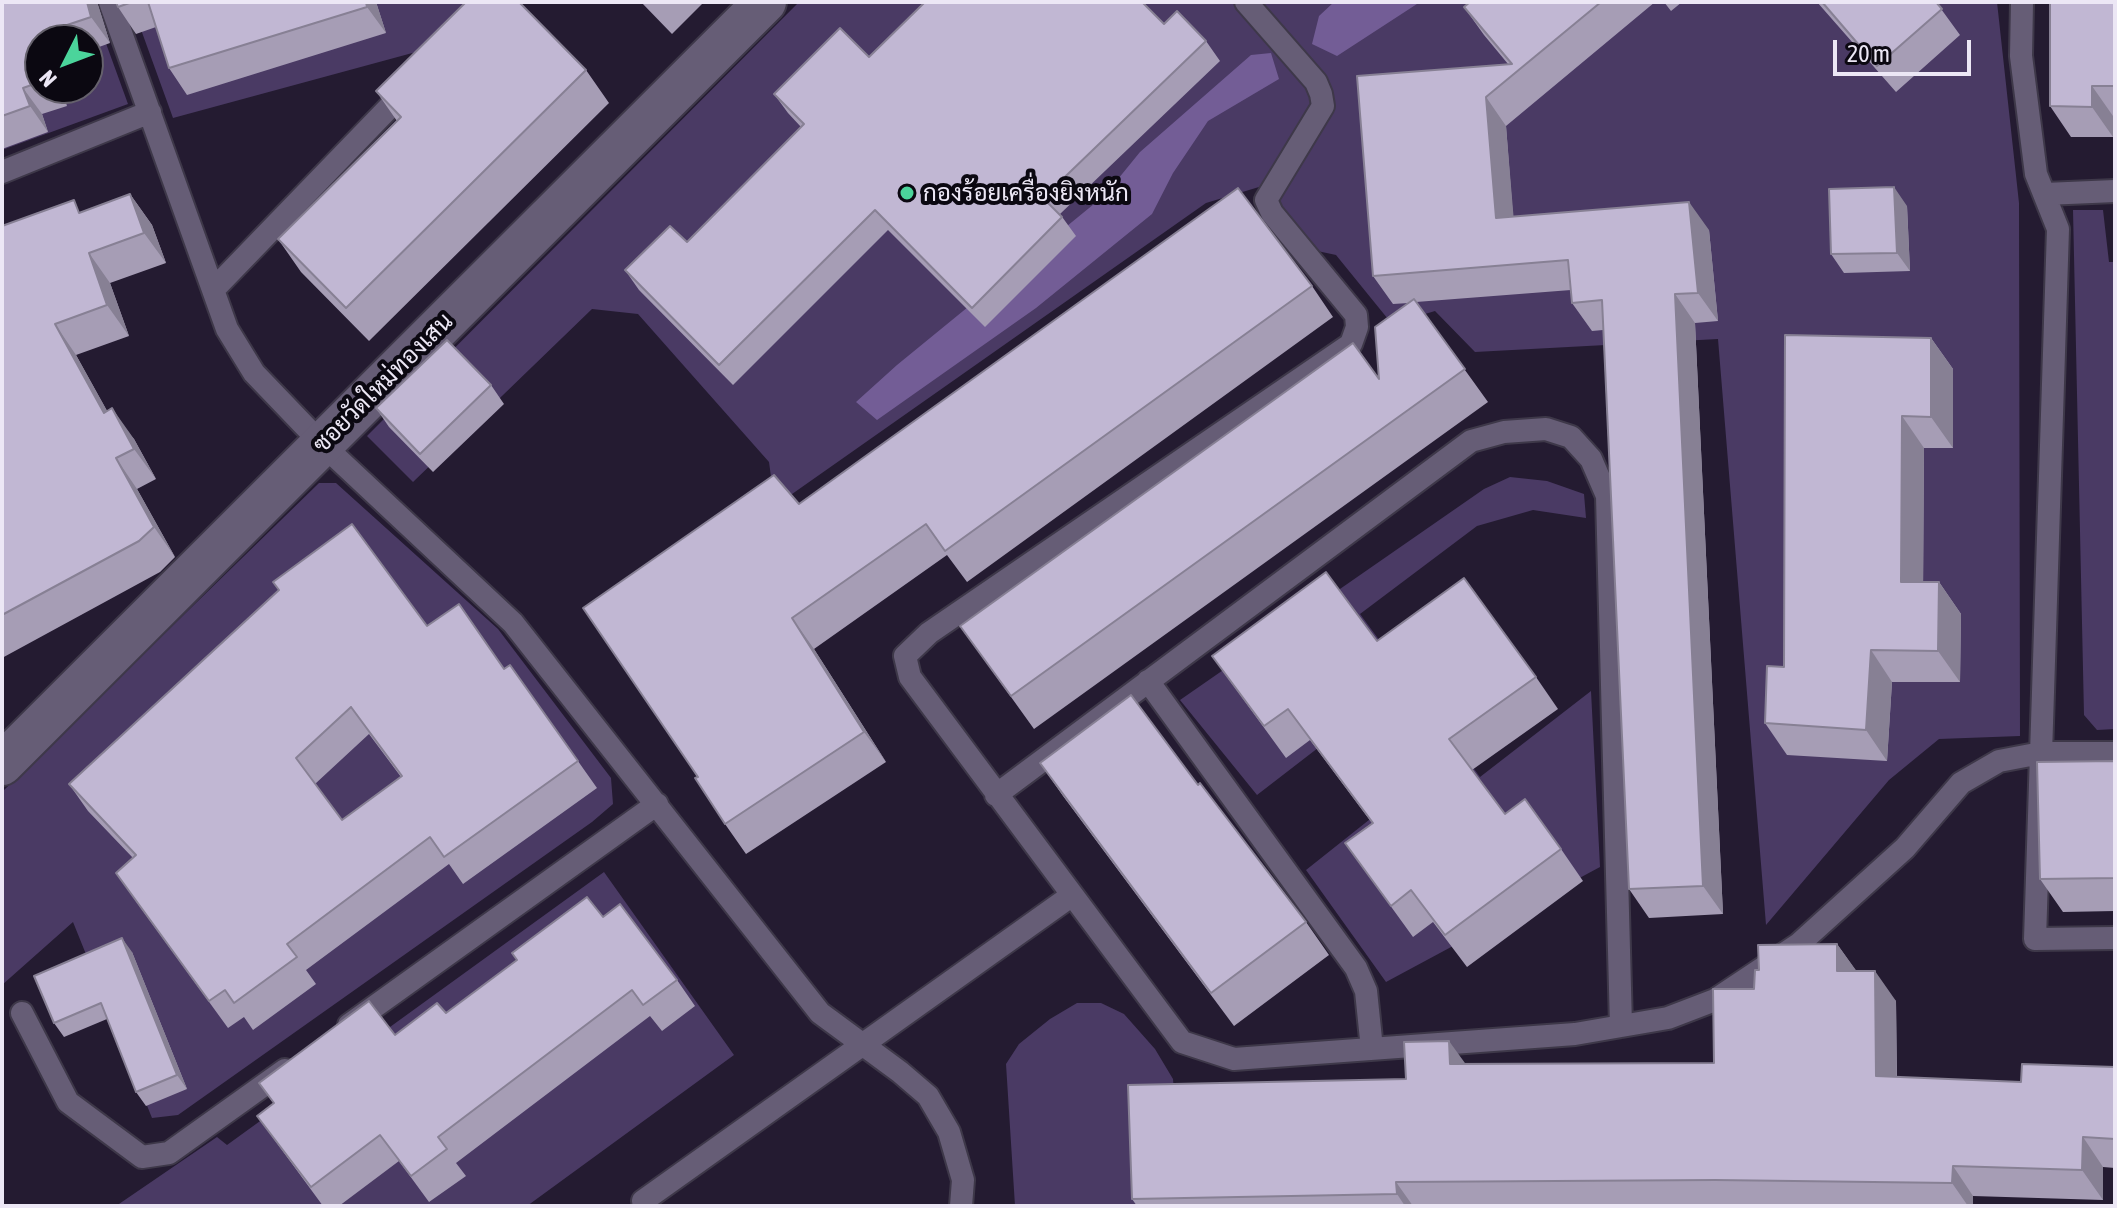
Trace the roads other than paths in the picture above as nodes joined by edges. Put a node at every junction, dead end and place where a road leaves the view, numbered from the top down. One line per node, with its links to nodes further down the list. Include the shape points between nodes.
1 (110, 2): 6 (lane)
2 (765, 2): 11 (street, ซอยวัดใหม่ทองเสน)
3 (1246, 2): 16 (lane, via 1316,82 1323,106 1266,204 1356,315 1357,327 1351,344 929,633 905,656 910,677)
4 (2022, 2): 9 (lane, via 2023,69 2036,174)
5 (427, 69): 10 (lane)
6 (150, 112): 7 (lane); 10 (lane)
7 (2, 172)
8 (2115, 191): 9 (lane)
9 (2045, 194): 13 (lane, via 2058,229)
10 (213, 290): 11 (lane, via 227,329 254,373)
11 (322, 444): 15 (street, ซอยวัดใหม่ทองเสน); 17 (lane, via 513,623)
12 (1148, 681): 16 (lane); 21 (lane, via 1471,441 1546,429 1571,437 1591,459 1607,496); 24 (lane, via 1356,968 1366,991)
13 (2041, 753): 14 (lane); 19 (lane, via 2035,939); 21 (lane, via 1999,761 1961,783 1905,848 1799,944 1715,1000 1668,1018)
14 (2115, 753)
15 (2, 764)
16 (996, 795): 18 (lane)
17 (657, 804): 22 (lane); 23 (lane, via 820,1013)
18 (1071, 896): 23 (lane); 24 (lane, via 1182,1042 1234,1059)
19 (2115, 938)
20 (22, 1013): 25 (lane, via 68,1102 142,1157 169,1153)
21 (1621, 1026): 24 (lane)
22 (334, 1035)
23 (862, 1044): 26 (lane); 27 (lane, via 928,1096 949,1132 963,1180)
24 (1372, 1049)
25 (309, 1053)
26 (643, 1201)
27 (961, 1206)

